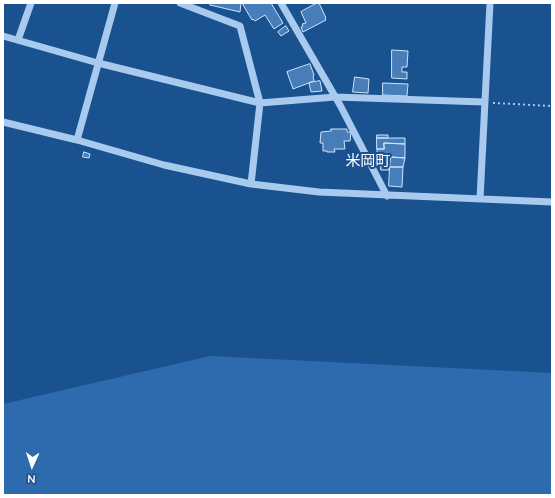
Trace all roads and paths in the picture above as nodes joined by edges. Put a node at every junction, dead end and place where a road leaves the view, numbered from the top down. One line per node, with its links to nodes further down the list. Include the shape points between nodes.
1 (31, 3): 7 (street)
2 (115, 3): 8 (street)
3 (180, 3): 11 (street, via 240,26)
4 (281, 3): 9 (street)
5 (490, 3): 10 (street)
6 (3, 36): 7 (street)
7 (18, 40): 8 (street)
8 (98, 63): 11 (street); 14 (street)
9 (335, 97): 10 (street); 11 (street); 16 (street)
10 (484, 102): 12 (path); 17 (street)
11 (260, 103): 15 (street)
12 (552, 106)
13 (3, 122): 14 (street)
14 (77, 140): 15 (street, via 164,165)
15 (252, 184): 16 (street, via 319,192)
16 (387, 196): 17 (street)
17 (480, 199): 18 (street)
18 (552, 202)

